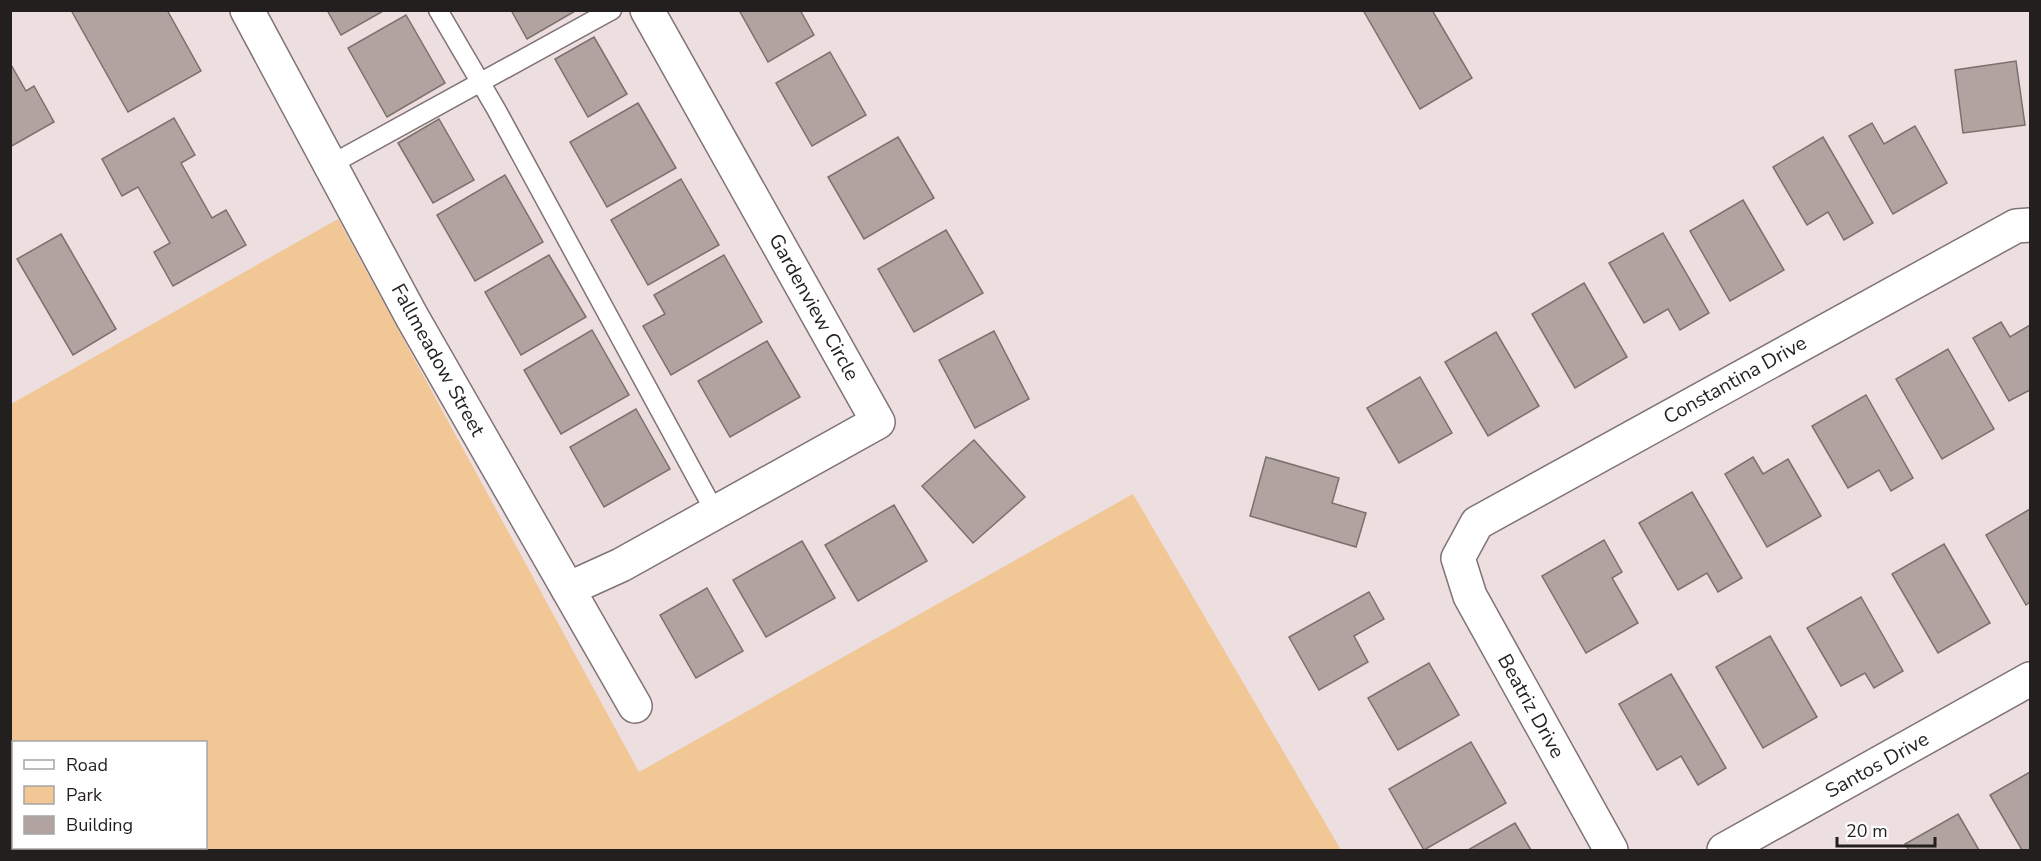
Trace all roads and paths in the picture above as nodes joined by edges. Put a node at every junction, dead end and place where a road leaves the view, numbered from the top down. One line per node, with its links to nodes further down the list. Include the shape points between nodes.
1 (247, 10): 6 (street, Fallmeadow Street)
2 (438, 10): 5 (lane)
3 (612, 10): 5 (lane)
4 (647, 10): 8 (street, Gardenview Circle, via 878,422)
5 (480, 82): 6 (lane); 8 (lane)
6 (330, 165): 10 (street, Fallmeadow Street)
7 (2031, 225): 9 (street, Constantina Drive, via 2016,226 1477,523)
8 (715, 512): 10 (street, Gardenview Circle)
9 (1458, 558): 13 (street, Beatriz Drive, via 1470,596)
10 (568, 589): 12 (street, Fallmeadow Street)
11 (2031, 679): 14 (street, Santos Drive)
12 (635, 706)
13 (1611, 850)
14 (1724, 850)

